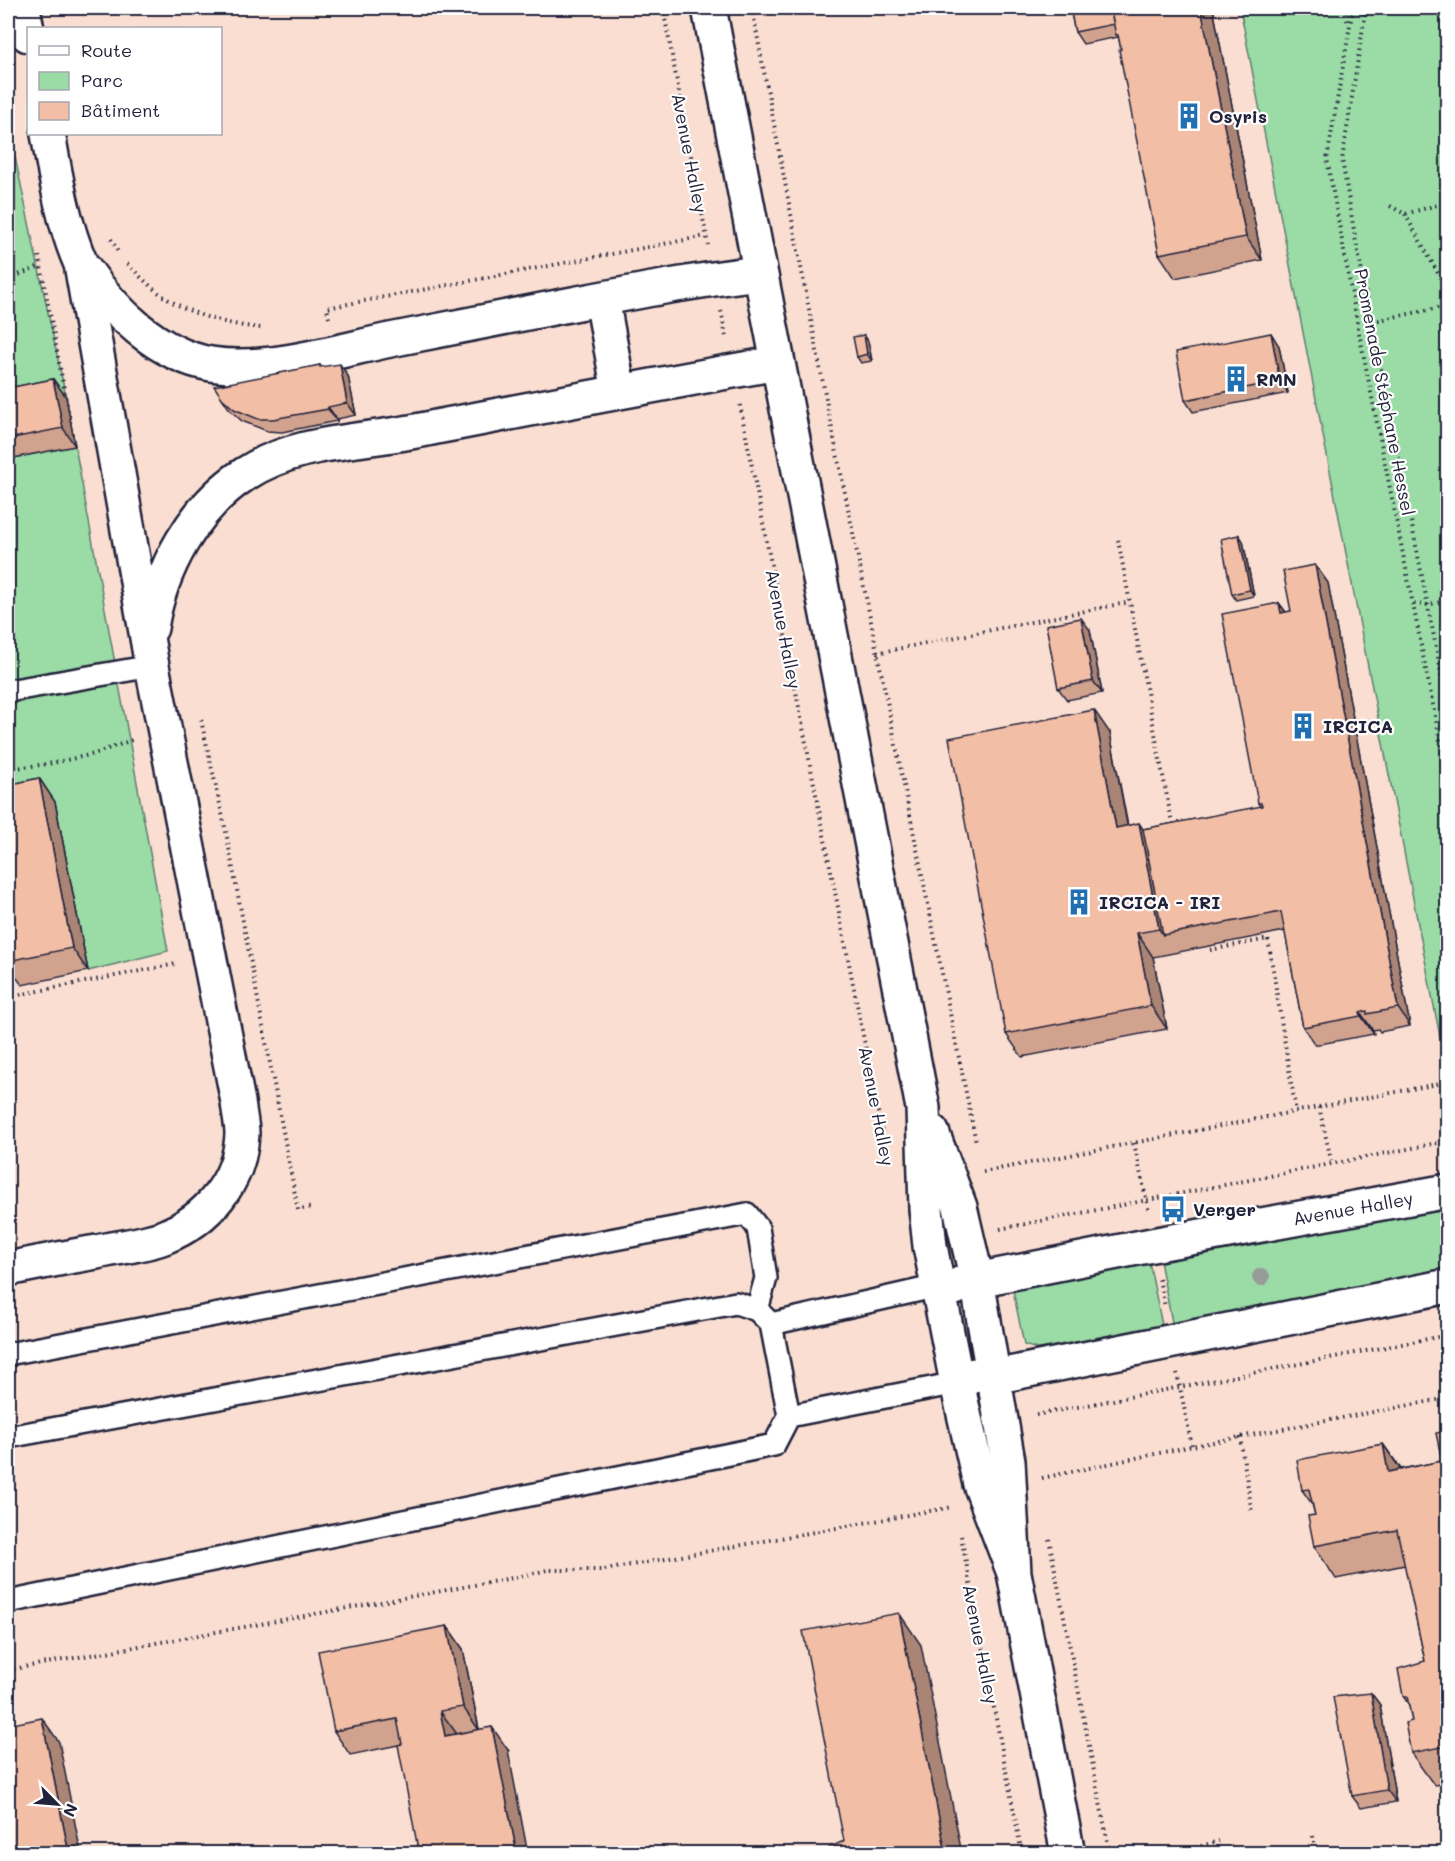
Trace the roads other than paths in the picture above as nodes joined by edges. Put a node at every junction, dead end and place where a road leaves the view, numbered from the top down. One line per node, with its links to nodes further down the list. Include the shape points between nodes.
1 (23, 8): 3 (street)
2 (709, 8): 6 (street, Avenue Halley)
3 (27, 30)
4 (48, 135): 5 (street, via 62,208)
5 (81, 264): 7 (street, via 115,308 139,329 186,357 237,366 304,359); 10 (street)
6 (760, 273): 7 (street); 8 (street, Avenue Halley)
7 (602, 299): 9 (street)
8 (778, 363): 9 (street); 12 (street, Avenue Halley)
9 (619, 392): 10 (street, via 401,434 315,446 247,473 205,508 173,558 154,607)
10 (152, 666): 11 (lane); 14 (street, via 242,1132 237,1162 214,1204 198,1218 162,1237)
11 (8, 691)
12 (923, 1108): 15 (street, Avenue Halley, via 960,1207); 17 (street, Avenue Halley, via 926,1209)
13 (1448, 1191): 15 (street, Avenue Halley)
14 (8, 1269)
15 (976, 1280): 17 (street, Avenue Halley); 21 (street, Avenue Halley)
16 (1448, 1286): 21 (street)
17 (940, 1298): 18 (lane); 20 (street, Avenue Halley)
18 (764, 1317): 19 (lane, via 766,1278 758,1228 747,1214); 22 (lane); 23 (lane, via 736,1303)
19 (8, 1354)
20 (954, 1371): 21 (street, via 962,1369); 22 (lane); 24 (street, Avenue Halley, via 980,1484)
21 (994, 1377): 24 (street, Avenue Halley, via 1008,1461)
22 (789, 1416): 25 (lane, via 774,1445)
23 (8, 1437)
24 (1014, 1573): 26 (street, Avenue Halley)
25 (8, 1602)
26 (1068, 1854)

